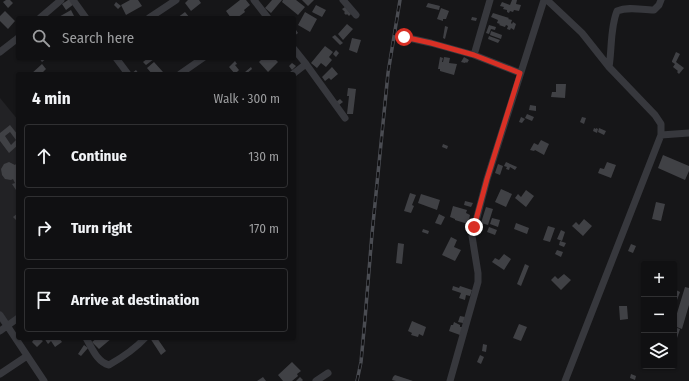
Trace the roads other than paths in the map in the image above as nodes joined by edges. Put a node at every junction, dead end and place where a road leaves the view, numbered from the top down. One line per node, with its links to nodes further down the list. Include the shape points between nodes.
1 (61, 0): 11 (street)
2 (73, 0): 12 (street)
3 (176, 0): 13 (street)
4 (254, 0): 14 (street)
5 (343, 0): 10 (street)
6 (490, 0): 19 (street)
7 (544, 0): 27 (street)
8 (547, 0): 23 (street, via 582,33)
9 (661, 0): 23 (street, via 654,10 628,8 617,12)
10 (356, 15)
11 (42, 16)
12 (85, 16)
13 (152, 16)
14 (263, 16)
15 (404, 37): 19 (street)
16 (16, 40): 17 (street)
17 (0, 52)
18 (296, 52): 22 (street)
19 (474, 55): 27 (street)
20 (118, 60): 24 (street)
21 (200, 60): 25 (street)
22 (306, 64): 26 (street); 28 (street)
23 (609, 67): 30 (street, via 655,114 661,124)
24 (126, 72)
25 (183, 72)
26 (296, 72)
27 (520, 73): 44 (street, via 472,236 478,282)
28 (345, 118)
29 (689, 133): 30 (street)
30 (661, 135): 45 (street)
31 (0, 314): 33 (street)
32 (16, 320): 33 (street)
33 (8, 326): 34 (street); 35 (street)
34 (0, 331)
35 (16, 339)
36 (17, 340): 39 (street)
37 (87, 340): 38 (street, via 99,359 109,365 128,355)
38 (143, 340)
39 (27, 356): 41 (street); 42 (street)
40 (328, 373): 43 (street)
41 (0, 374)
42 (44, 381)
43 (316, 381)
44 (450, 381)
45 (565, 381)

